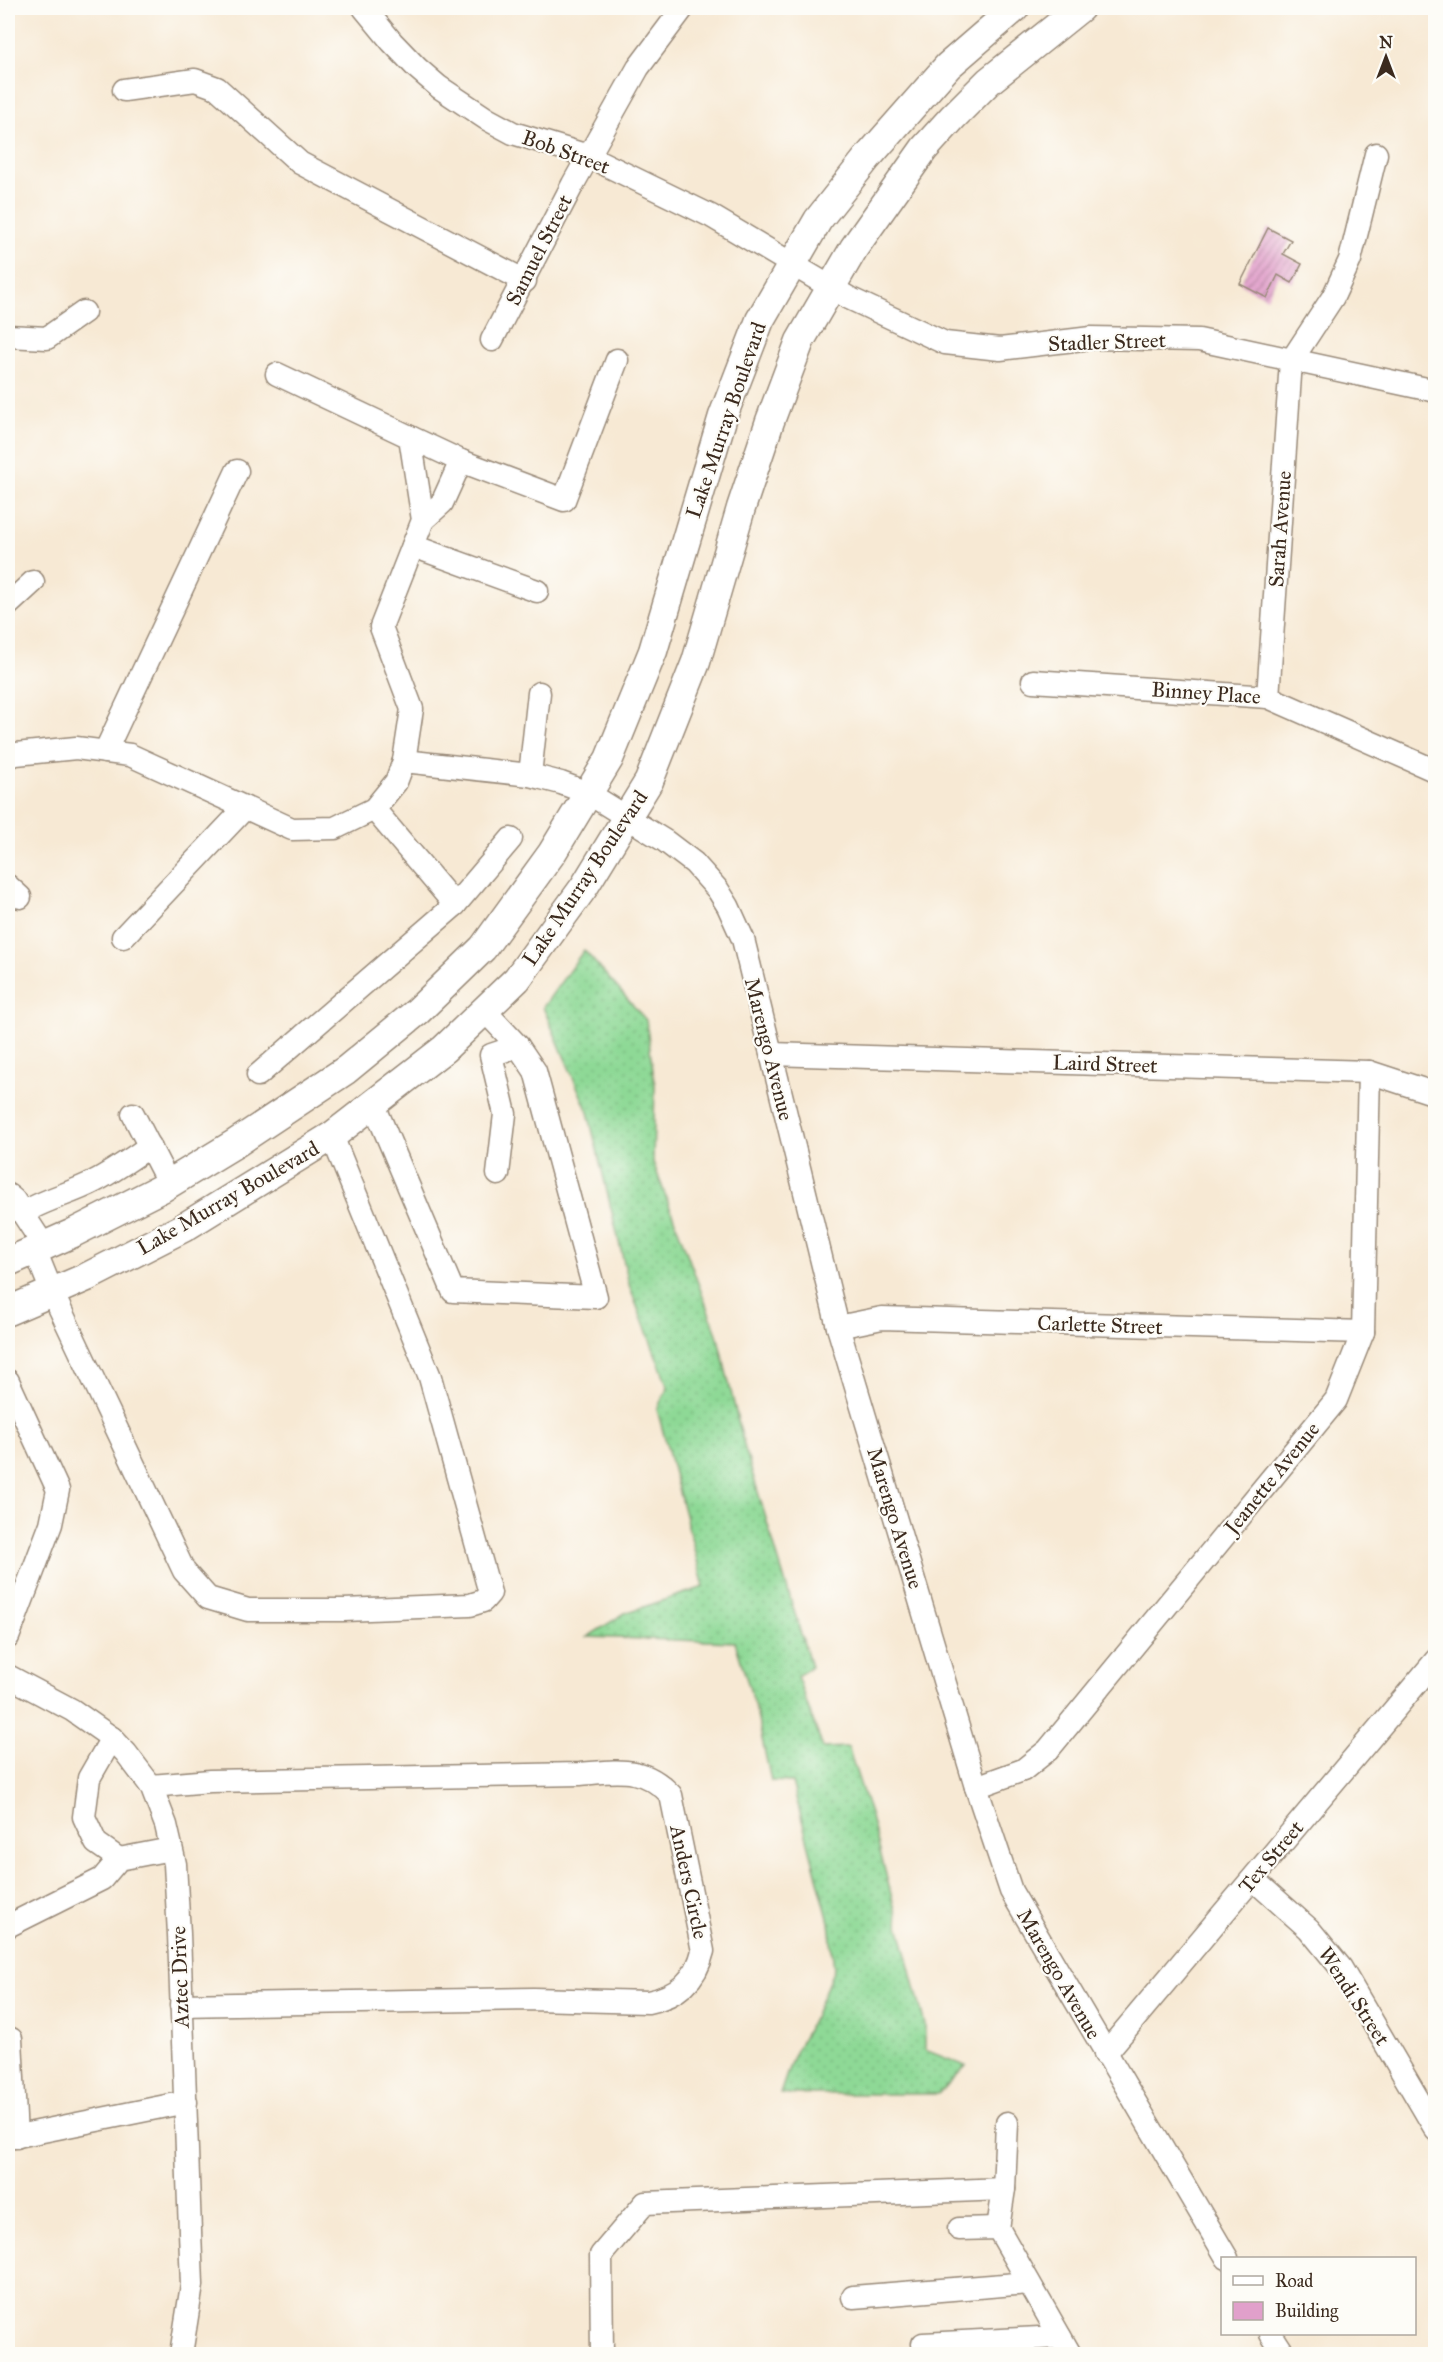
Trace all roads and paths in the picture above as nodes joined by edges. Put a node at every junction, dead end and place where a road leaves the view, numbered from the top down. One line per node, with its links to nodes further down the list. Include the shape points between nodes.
1 (364, 8): 7 (street, Bob Street, via 417,68 463,104 513,134)
2 (682, 8): 7 (street, Samuel Street, via 638,68)
3 (1015, 8): 8 (main road, Lake Murray Boulevard, via 948,66 867,158 818,220)
4 (1080, 8): 10 (main road, Lake Murray Boulevard, via 989,81 924,149 854,248)
5 (124, 90): 9 (street, via 195,80 218,88 300,163)
6 (1376, 154): 15 (street, via 1350,260 1333,297)
7 (588, 156): 8 (street, Bob Street, via 711,216); 9 (street, Samuel Street)
8 (793, 264): 10 (street, Stadler Street); 34 (main road, Lake Murray Boulevard, via 760,320 723,416 653,651 609,759)
9 (525, 281): 13 (street, Samuel Street)
10 (831, 288): 15 (street, Stadler Street, via 945,343 1000,349 1092,338 1198,340); 37 (main road, Lake Murray Boulevard, via 800,341 755,464 696,662 649,781)
11 (84, 312): 12 (street, via 47,338)
12 (8, 336)
13 (492, 340)
14 (617, 360): 19 (street, via 564,500)
15 (1291, 361): 17 (street, Stadler Street); 28 (street, Sarah Avenue)
16 (277, 374): 18 (street)
17 (1436, 391)
18 (410, 437): 19 (street); 21 (street)
19 (461, 461): 21 (street, via 442,503)
20 (237, 471): 29 (street)
21 (423, 520): 22 (street)
22 (413, 546): 24 (street); 31 (street, via 381,627 412,709)
23 (33, 582): 25 (street)
24 (537, 591)
25 (8, 605)
26 (1033, 681): 28 (street, Binney Place)
27 (539, 693): 33 (street)
28 (1268, 697): 32 (street, Binney Place)
29 (105, 752): 30 (street, via 76,748); 35 (street, via 130,755)
30 (8, 757)
31 (404, 761): 33 (street, Marengo Avenue); 36 (street, via 396,782)
32 (1436, 771)
33 (530, 775): 34 (street, Marengo Avenue)
34 (588, 793): 37 (street, Marengo Avenue); 41 (main road, Lake Murray Boulevard, via 552,853 483,948)
35 (245, 808): 36 (street, via 292,829 335,828); 40 (street)
36 (374, 809): 39 (street)
37 (626, 818): 42 (main road, Lake Murray Boulevard, via 584,887 517,979); 44 (street, Marengo Avenue, via 694,863 728,906 742,939)
38 (511, 839): 39 (street)
39 (455, 905): 46 (street)
40 (123, 937)
41 (452, 979): 42 (main road); 53 (main road, Lake Murray Boulevard, via 346,1070)
42 (484, 1010): 43 (street); 48 (main road, Lake Murray Boulevard, via 444,1049)
43 (518, 1046): 48 (street, via 535,1071 596,1296 453,1291); 52 (street, via 491,1055 505,1114)
44 (771, 1054): 45 (street, Laird Street); 60 (street, Marengo Avenue)
45 (1369, 1072): 47 (street, Laird Street); 61 (street, Jeanette Avenue)
46 (258, 1075)
47 (1436, 1094)
48 (374, 1105): 50 (main road, Lake Murray Boulevard)
49 (133, 1114): 51 (street)
50 (332, 1136): 58 (main road, Lake Murray Boulevard, via 183,1228); 58 (street, via 430,1377 490,1593 483,1601 470,1605 344,1610 248,1610 208,1598 184,1571)
51 (150, 1146): 53 (street); 55 (street, via 96,1181 38,1203)
52 (498, 1174)
53 (169, 1184): 56 (main road, Lake Murray Boulevard)
54 (8, 1195): 55 (street)
55 (23, 1213): 56 (street)
56 (40, 1248): 57 (main road, Lake Murray Boulevard); 58 (street)
57 (8, 1262)
58 (52, 1292): 59 (main road, Lake Murray Boulevard)
59 (8, 1311)
60 (838, 1327): 61 (street, Carlette Street, via 882,1318); 68 (street, Marengo Avenue)
61 (1363, 1332): 68 (street, Jeanette Avenue, via 1336,1400 1048,1749 1023,1770)
62 (8, 1381): 63 (street, via 58,1490 51,1524)
63 (8, 1637)
64 (1434, 1666): 71 (street, Tex Street)
65 (8, 1676): 66 (street, Aztec Drive, via 79,1714)
66 (111, 1738): 67 (street, Aztec Drive); 70 (street, via 89,1778 84,1817 96,1843)
67 (151, 1786): 69 (street, Aztec Drive); 73 (street, Anders Circle, via 210,1781 625,1770 644,1774 671,1795 703,1951 700,1964 685,1986 661,2000 648,2002 533,1999)
68 (976, 1787): 75 (street, Marengo Avenue, via 1011,1891)
69 (171, 1849): 70 (street); 73 (street, Aztec Drive, via 175,1864)
70 (119, 1859): 72 (street, via 102,1879)
71 (1253, 1879): 75 (street, Tex Street); 78 (street, Wendi Street, via 1309,1929 1341,1968)
72 (8, 1926)
73 (181, 2005): 76 (street, Aztec Drive)
74 (12, 2039): 79 (street)
75 (1105, 2054): 83 (street, Marengo Avenue)
76 (186, 2102): 79 (street); 89 (street, Aztec Drive, via 192,2285)
77 (1008, 2123): 80 (street)
78 (1436, 2130)
79 (12, 2138)
80 (1004, 2189): 81 (street); 90 (street, via 645,2203 601,2255)
81 (998, 2228): 82 (street); 84 (street)
82 (959, 2229)
83 (1226, 2257)
84 (1029, 2283): 85 (street); 88 (street)
85 (853, 2297)
86 (1272, 2335): 91 (street)
87 (923, 2344): 88 (street)
88 (1065, 2346)
89 (181, 2355)
90 (602, 2355)
91 (1284, 2355)

